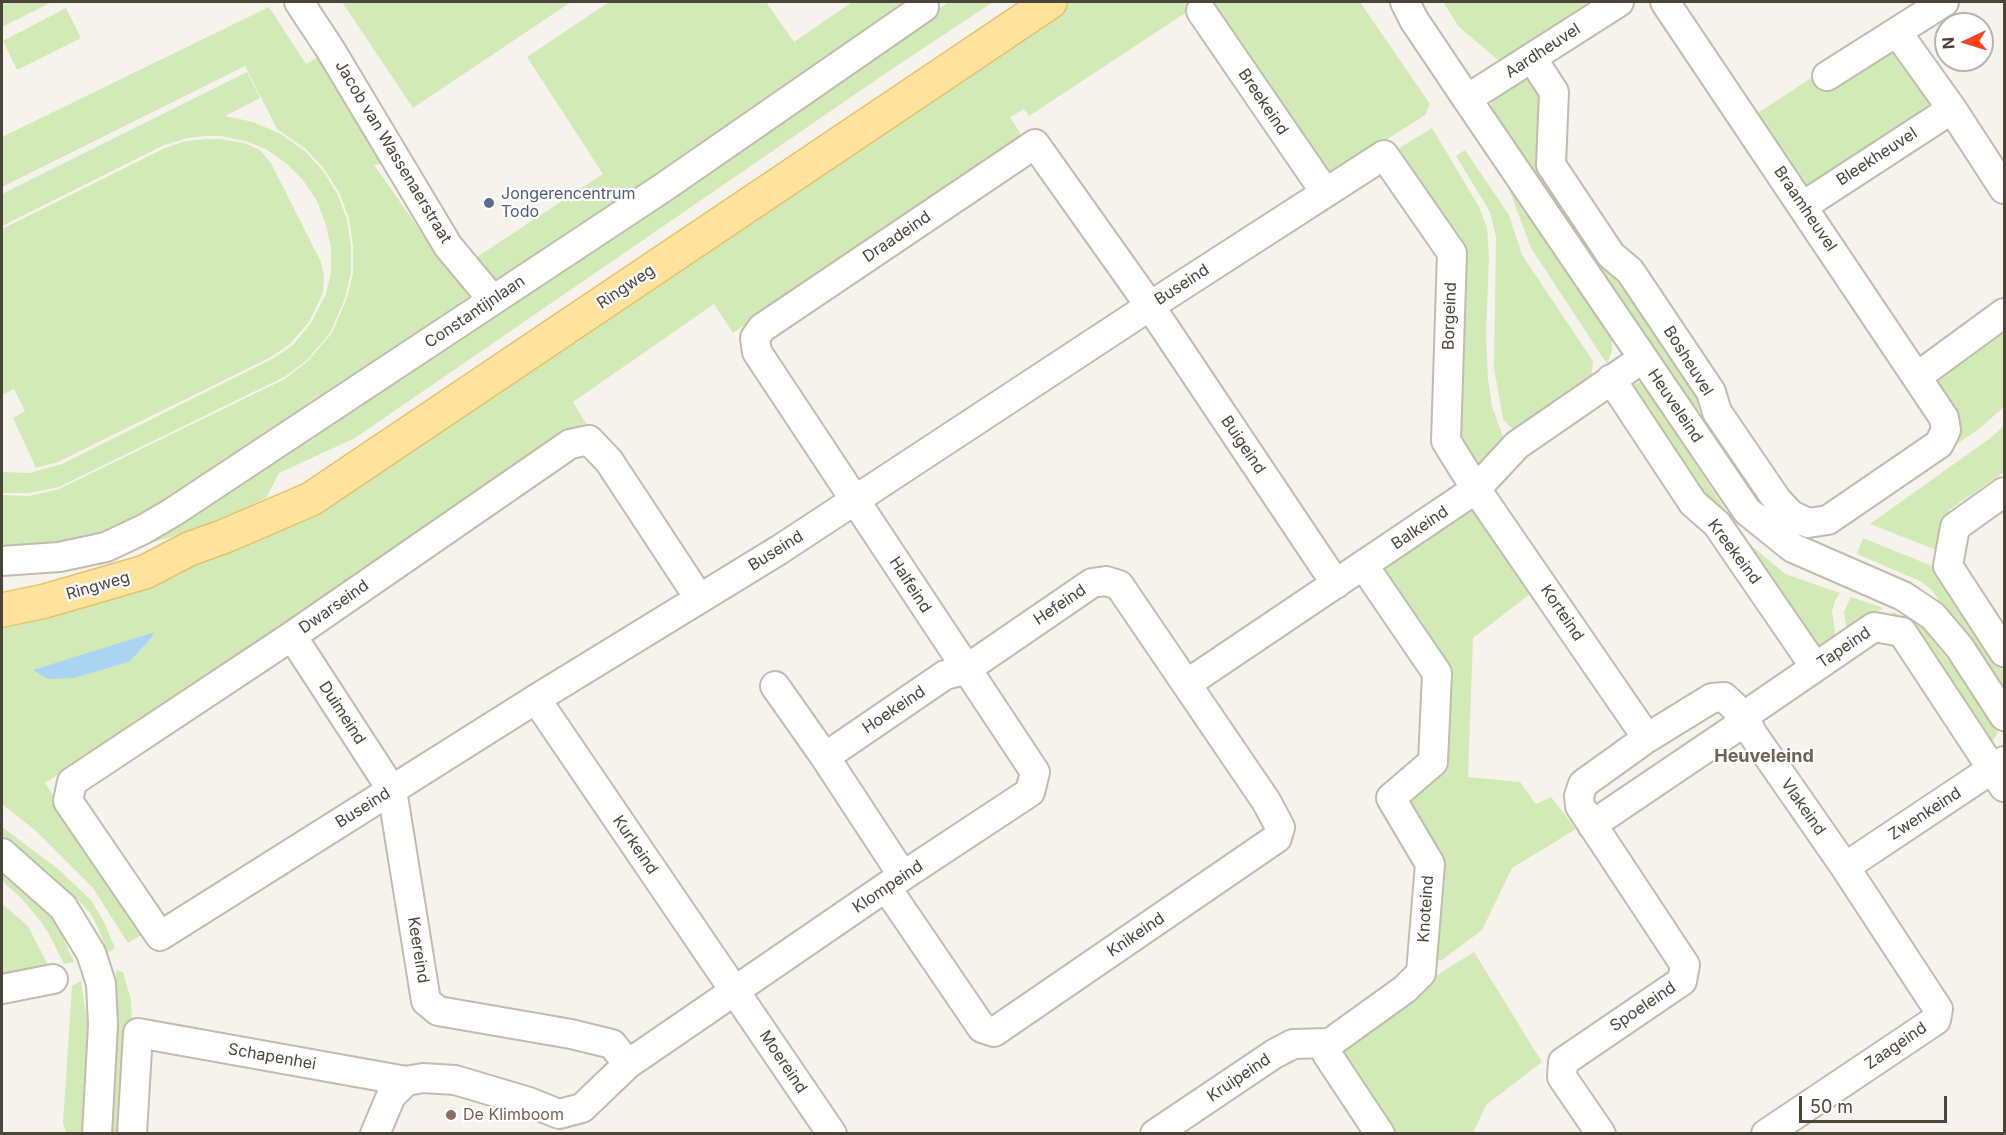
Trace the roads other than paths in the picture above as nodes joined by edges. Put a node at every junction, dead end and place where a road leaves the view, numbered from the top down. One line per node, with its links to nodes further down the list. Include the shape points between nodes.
1 (299, 2): 18 (street, Jacob van Wassenaerstraat, via 448,246)
2 (1050, 2): 28 (main road, Ringweg, via 311,499)
3 (1619, 2): 10 (street, Aardheuvel)
4 (1665, 2): 17 (street, Braamheuvel)
5 (1944, 2): 9 (street)
6 (924, 7): 18 (street, Constantijnlaan, via 664,187)
7 (1406, 8): 12 (street, Heuveleind)
8 (1201, 11): 16 (street, Breekeind)
9 (1897, 32): 11 (street); 13 (street)
10 (1532, 58): 12 (street, Aardheuvel); 24 (street, Bosheuvel, via 1554,92 1551,165 1611,255 1636,280 1711,392 1717,412 1791,516 1808,523 1828,520 1940,444 1946,430)
11 (1827, 76)
12 (1467, 99): 21 (street, Heuveleind)
13 (1952, 109): 15 (street); 17 (street, Bleekheuvel)
14 (1384, 155): 16 (street, Buseind); 25 (street, Borgeind, via 1452,254 1446,441)
15 (2004, 189)
16 (1325, 192): 19 (street, Buseind)
17 (1803, 206): 22 (street, Braamheuvel)
18 (492, 299): 29 (street, Constantijnlaan, via 381,376 144,529 106,546 68,555)
19 (1149, 306): 27 (street, Buseind); 27 (street, Draadeind, via 1035,144 762,328 755,338 757,352); 31 (street, Buigeind)
20 (2004, 313): 22 (street)
21 (1642, 359): 23 (street, Balkeind); 43 (street, Heuveleind, via 1746,511 1793,548 1903,596 1934,616)
22 (1918, 376): 24 (street, Braamheuvel)
23 (1611, 379): 25 (street, Balkeind, via 1517,445); 37 (street, Kreekeind, via 1693,503 1717,524)
24 (1944, 418)
25 (1476, 489): 30 (street, Balkeind); 44 (street, Korteind)
26 (2004, 492): 36 (street, via 1955,527 1948,566)
27 (854, 500): 33 (street, Buseind); 38 (street, Halfeind)
28 (189, 549): 32 (main road, Ringweg); 34 (main road, Ringweg, via 145,572)
29 (2, 561)
30 (1364, 566): 31 (street, Balkeind); 56 (street, Knoteind, via 1437,673 1433,762 1391,798 1430,864 1421,973)
31 (1336, 584): 39 (street, Balkeind)
32 (2, 590)
33 (699, 598): 35 (street, Dwarseind, via 609,461 589,440 570,444); 41 (street, Buseind)
34 (2, 610)
35 (292, 636): 47 (street, Duimeind); 52 (street, Dwarseind, via 72,782 68,801)
36 (2004, 652)
37 (1815, 667): 42 (street, Tapeind); 46 (street, Tapeind, via 1875,627 1902,632)
38 (965, 670): 39 (street, Hefeind, via 1092,583 1106,581 1119,585); 45 (street, Hoekeind, via 945,675); 51 (street, Klompeind, via 1035,772 1030,792)
39 (1188, 683): 51 (street, Knikeind, via 1266,801 1280,828 1277,838 994,1032 982,1028)
40 (775, 686): 45 (street)
41 (536, 699): 47 (street, Buseind); 55 (street, Kurkeind)
42 (1744, 716): 44 (street, via 1724,697 1712,698); 48 (street, Tapeind, via 1734,729); 50 (street, Vlakeind)
43 (2004, 716)
44 (1647, 738): 48 (street, via 1583,784 1579,796)
45 (825, 757): 51 (street)
46 (2000, 773): 50 (street, Zwenkeind)
47 (392, 790): 52 (street, Buseind); 57 (street, Keereind, via 426,1001 438,1011 612,1044)
48 (1586, 816): 65 (street, Spoeleind, via 1685,965 1682,981 1563,1062 1562,1077)
49 (2, 853): 59 (street, via 63,907 96,968 104,1025)
50 (1845, 867): 66 (street, Zaageind, via 1938,1009 1935,1020)
51 (895, 882): 55 (street, Klompeind)
52 (160, 936)
53 (53, 979): 54 (street)
54 (2, 989)
55 (735, 991): 57 (street, Klompeind); 62 (street, Moereind)
56 (1330, 1043): 63 (street, Kruipeind, via 1293,1044); 64 (street, via 1327,1054)
57 (628, 1064): 58 (street, Schapenhei, via 582,1108 559,1114 454,1080)
58 (406, 1081): 60 (street, Schapenhei, via 138,1033); 61 (street, via 391,1096)
59 (97, 1134)
60 (132, 1134)
61 (375, 1134)
62 (832, 1134)
63 (1155, 1134)
64 (1380, 1134)
65 (1601, 1134)
66 (1766, 1134)

